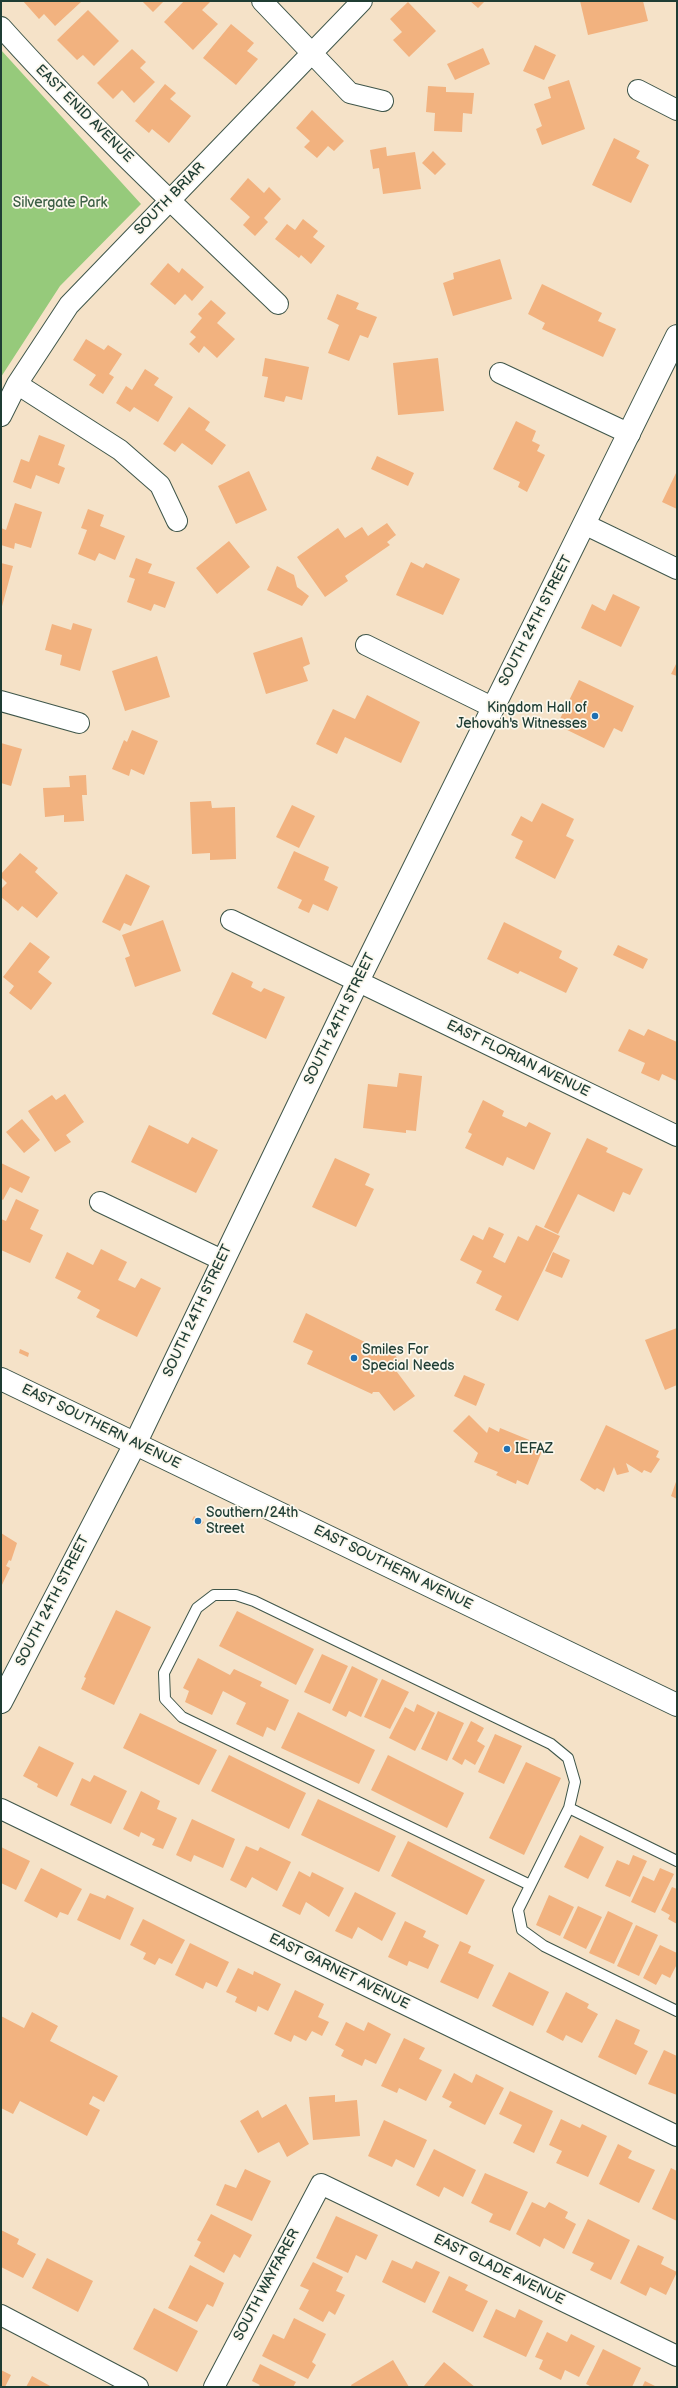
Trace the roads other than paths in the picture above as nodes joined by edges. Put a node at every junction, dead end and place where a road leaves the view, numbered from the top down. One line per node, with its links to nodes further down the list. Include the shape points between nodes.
1 (262, 1): 4 (street)
2 (362, 1): 4 (street, SOUTH BRIAR)
3 (1, 27): 8 (street, EAST ENID AVENUE, via 30,60)
4 (312, 53): 6 (street, via 350,93); 8 (street, SOUTH BRIAR)
5 (638, 90): 7 (street)
6 (383, 101)
7 (677, 110)
8 (169, 199): 9 (street, EAST ENID AVENUE); 12 (street, SOUTH BRIAR, via 69,304)
9 (278, 304)
10 (677, 336): 14 (street, SOUTH 24TH STREET)
11 (500, 373): 14 (street)
12 (16, 384): 13 (street, SOUTH BRIAR); 15 (street, via 120,450 160,486)
13 (1, 416)
14 (630, 434): 16 (street, SOUTH 24TH STREET)
15 (177, 521)
16 (584, 524): 17 (street); 20 (street, SOUTH 24TH STREET)
17 (677, 569)
18 (366, 645): 20 (street)
19 (1, 701): 21 (street)
20 (492, 707): 23 (street, SOUTH 24TH STREET)
21 (79, 723)
22 (231, 920): 23 (street, EAST FLORIAN AVENUE)
23 (358, 981): 24 (street, EAST FLORIAN AVENUE); 26 (street, SOUTH 24TH STREET)
24 (677, 1136)
25 (100, 1202): 26 (street)
26 (222, 1260): 28 (street, SOUTH 24TH STREET)
27 (1, 1379): 28 (street, EAST SOUTHERN AVENUE)
28 (135, 1444): 29 (street, SOUTH 24TH STREET); 30 (street, EAST SOUTHERN AVENUE)
29 (1, 1702)
30 (677, 1705)
31 (568, 1808): 33 (lane); 34 (lane); 34 (lane, via 575,1782 568,1758 551,1744 254,1601 236,1595 214,1595 197,1608 164,1673 165,1699 182,1717)
32 (1, 1809): 36 (street, EAST GARNET AVENUE)
33 (677, 1861)
34 (530, 1885): 35 (lane, via 518,1910 522,1930 544,1946)
35 (677, 2011)
36 (677, 2136)
37 (320, 2184): 39 (street, EAST GLADE AVENUE); 41 (street, SOUTH WAYFARER)
38 (1, 2315): 40 (street)
39 (677, 2356)
40 (138, 2387)
41 (214, 2387)

